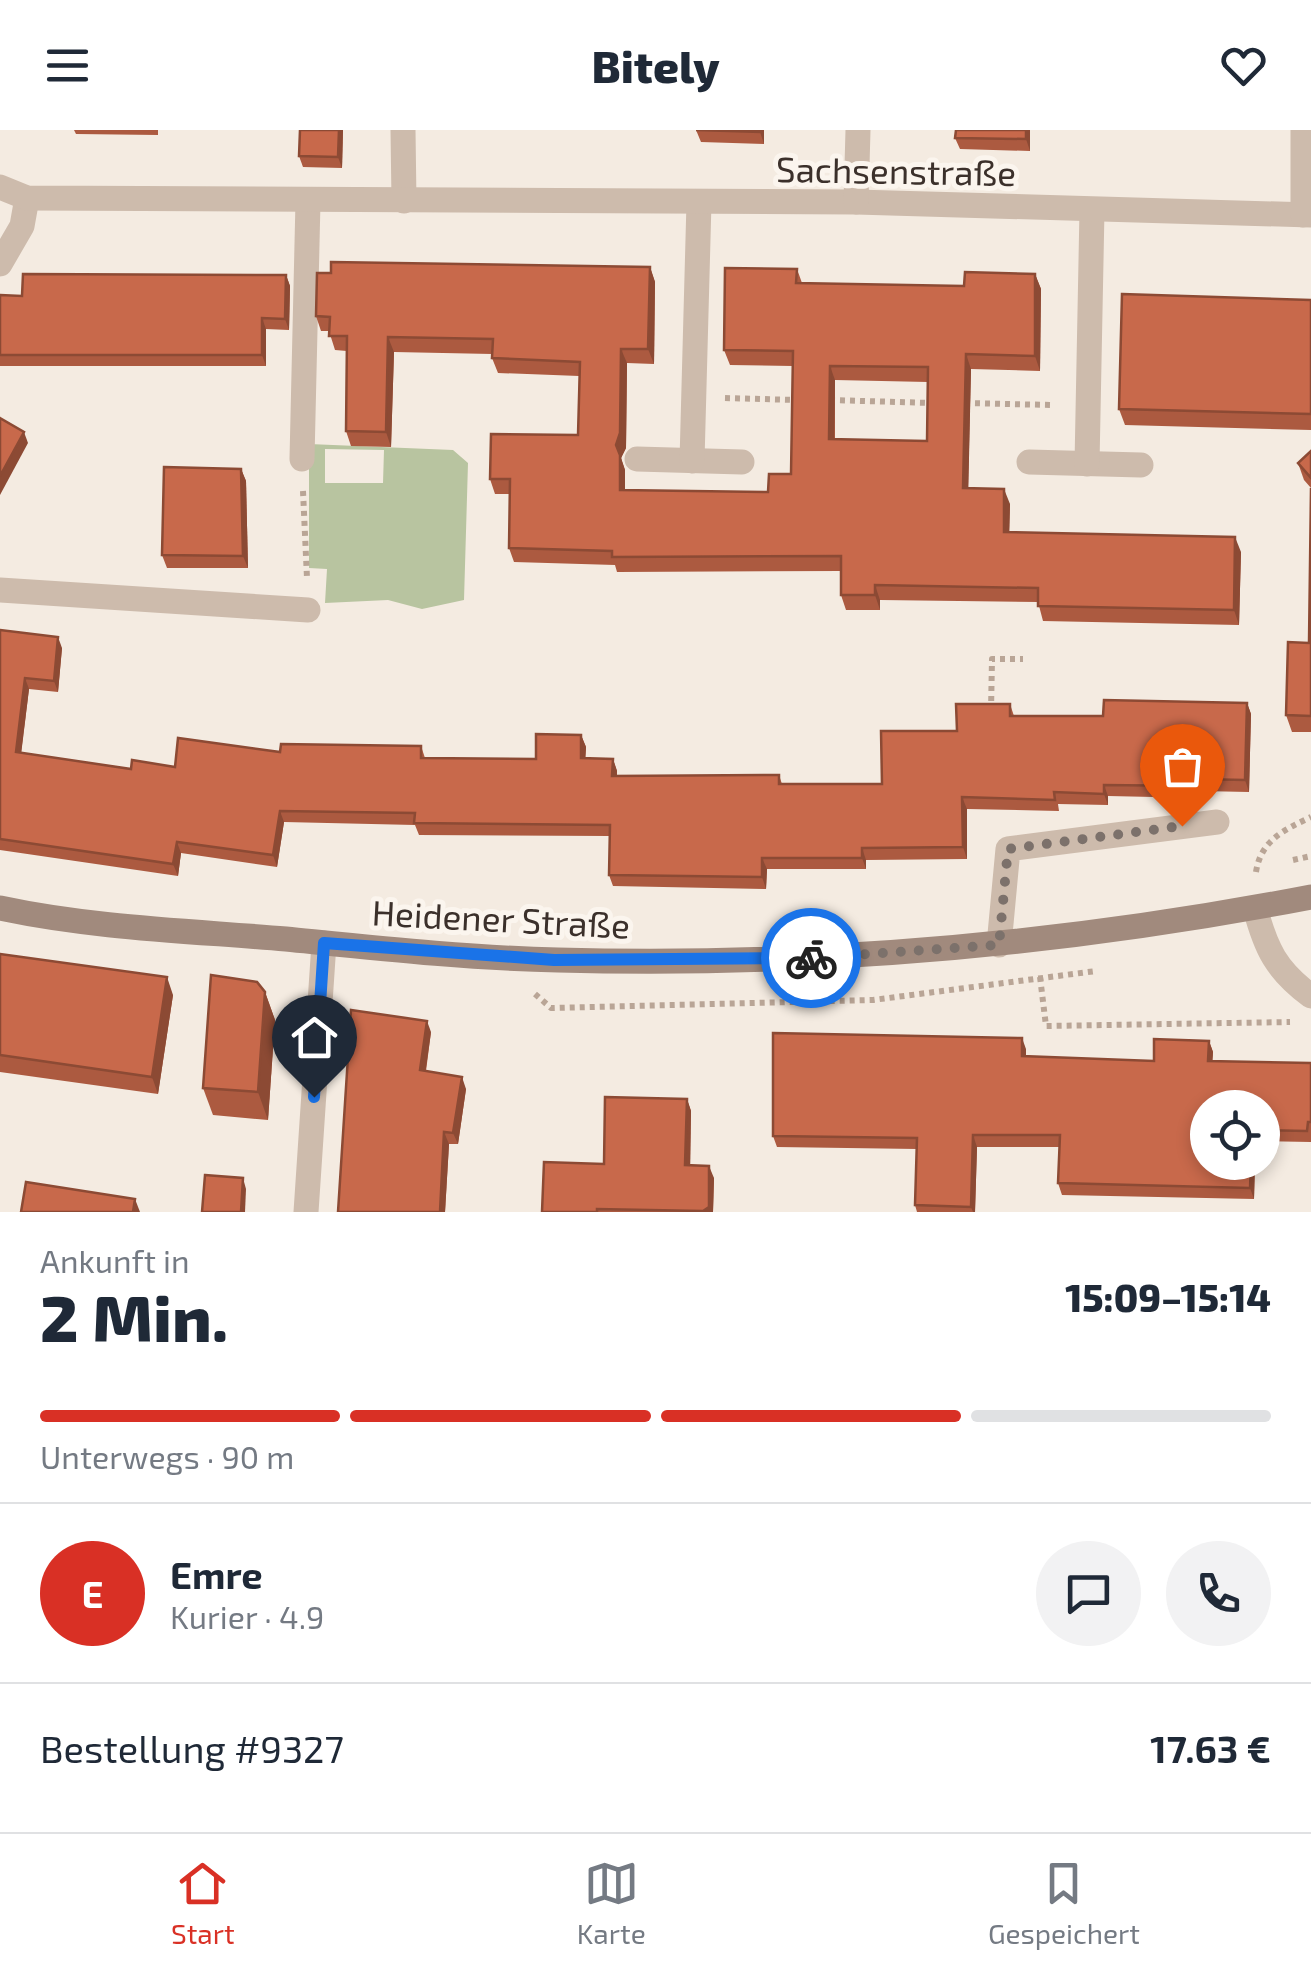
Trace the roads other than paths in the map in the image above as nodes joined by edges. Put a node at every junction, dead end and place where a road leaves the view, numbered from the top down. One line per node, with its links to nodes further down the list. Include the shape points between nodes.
1 (404, 130): 7 (street)
2 (858, 130): 9 (street)
3 (1303, 130): 11 (street)
4 (0, 187): 5 (street)
5 (27, 198): 6 (street, Sachsenstraße); 12 (street, via 22,226)
6 (308, 200): 7 (street, Sachsenstraße); 13 (street)
7 (404, 200): 8 (street, Sachsenstraße)
8 (699, 202): 9 (street, Sachsenstraße); 15 (street)
9 (856, 202): 10 (street, Sachsenstraße)
10 (1092, 210): 11 (street, Sachsenstraße); 18 (street)
11 (1307, 215)
12 (0, 264)
13 (302, 459)
14 (637, 459): 15 (street)
15 (692, 461): 16 (street)
16 (742, 462)
17 (1029, 462): 18 (street)
18 (1087, 464): 19 (street)
19 (1142, 465)
20 (0, 590): 21 (street)
21 (308, 610)
22 (1217, 822): 27 (street, via 1008,849)
23 (1311, 897): 25 (main road, Heidener Straße)
24 (0, 908): 26 (main road, Heidener Straße)
25 (1255, 908): 27 (main road, Heidener Straße); 28 (street, via 1264,940)
26 (324, 943): 27 (main road, Heidener Straße, via 665,962); 29 (street)
27 (999, 945)
28 (1305, 1007)
29 (306, 1212)

